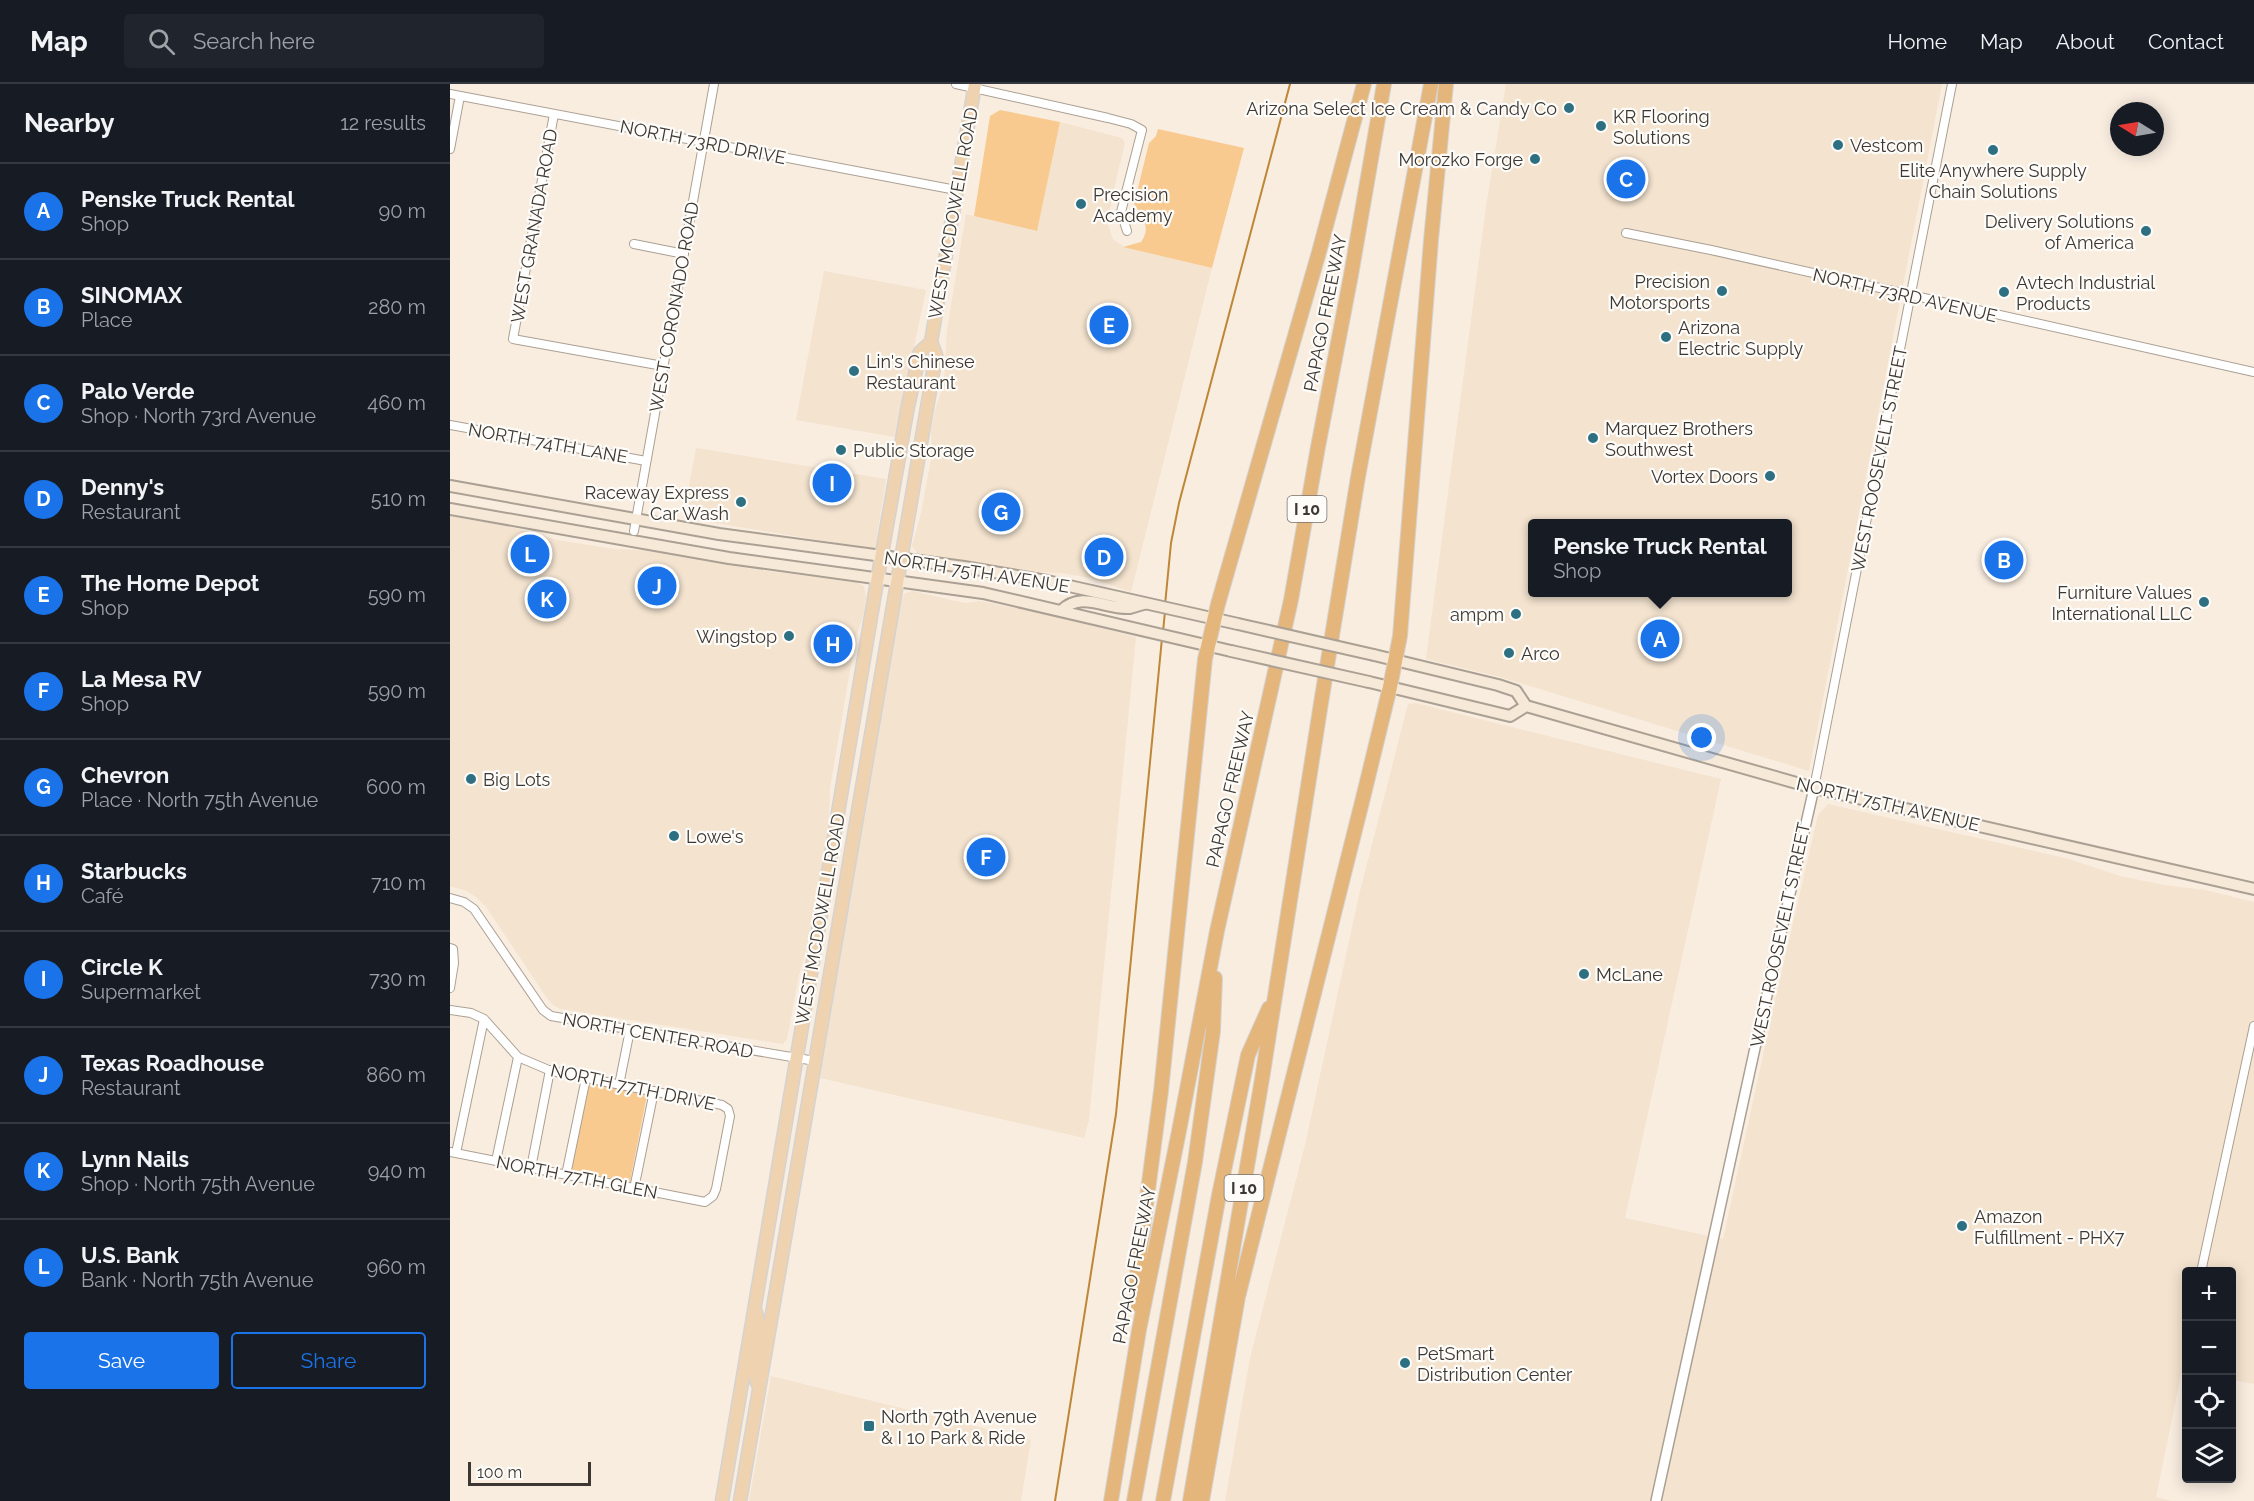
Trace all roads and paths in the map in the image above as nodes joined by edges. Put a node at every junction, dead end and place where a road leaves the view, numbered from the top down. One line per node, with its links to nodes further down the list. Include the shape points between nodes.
1 (714, 84): 12 (street, WEST CORONADO ROAD)
2 (956, 84): 8 (street)
3 (1364, 84): 34 (highway)
4 (1384, 84): 42 (highway, PAPAGO FREEWAY / I 10, via 1291,600)
5 (1431, 84): 45 (highway, I 10, via 1358,477)
6 (1446, 84): 36 (highway)
7 (1952, 84): 19 (street, WEST ROOSEVELT STREET)
8 (974, 86): 14 (main road, WEST MCDOWELL ROAD); 15 (street, via 1131,124 1142,130 1121,212)
9 (450, 94): 10 (street, NORTH 73RD DRIVE)
10 (460, 96): 11 (street, NORTH 73RD DRIVE); 13 (street)
11 (554, 114): 12 (street, NORTH 73RD DRIVE); 21 (street, WEST GRANADA ROAD, via 513,339)
12 (704, 141): 14 (street, NORTH 73RD DRIVE); 18 (street, WEST CORONADO ROAD)
13 (450, 150)
14 (956, 190): 20 (main road, WEST MCDOWELL ROAD)
15 (1127, 231)
16 (1626, 233): 19 (street, NORTH 73RD AVENUE)
17 (634, 244): 18 (street)
18 (684, 254): 21 (street, WEST CORONADO ROAD)
19 (1910, 296): 22 (street, NORTH 73RD AVENUE); 39 (street, WEST ROOSEVELT STREET)
20 (931, 342): 28 (main road, WEST MCDOWELL ROAD, via 920,352); 29 (main road, WEST MCDOWELL ROAD, via 936,355)
21 (663, 366): 24 (street, WEST CORONADO ROAD)
22 (2254, 372)
23 (450, 425): 24 (street, NORTH 74TH LANE)
24 (646, 461): 27 (street, WEST CORONADO ROAD)
25 (450, 486): 27 (main road, NORTH 75TH AVENUE)
26 (450, 509): 30 (main road, NORTH 75TH AVENUE, via 729,558)
27 (634, 525): 28 (main road, NORTH 75TH AVENUE)
28 (882, 556): 29 (main road, NORTH 75TH AVENUE); 30 (main road, WEST MCDOWELL ROAD)
29 (901, 558): 31 (main road, WEST MCDOWELL ROAD); 32 (main road, NORTH 75TH AVENUE, via 1047,581)
30 (878, 578): 31 (main road, NORTH 75TH AVENUE); 51 (main road, WEST MCDOWELL ROAD)
31 (897, 580): 33 (main road, NORTH 75TH AVENUE); 52 (main road, WEST MCDOWELL ROAD)
32 (1149, 604): 33 (main road, via 1129,608 1086,601); 34 (main road, NORTH 75TH AVENUE)
33 (1061, 610): 35 (main road, NORTH 75TH AVENUE)
34 (1215, 619): 35 (highway); 36 (main road, NORTH 75TH AVENUE, bridge)
35 (1209, 645): 37 (main road, NORTH 75TH AVENUE, bridge); 67 (highway, via 1161,1091 1137,1274)
36 (1395, 660): 37 (highway); 38 (main road, NORTH 75TH AVENUE, via 1516,691)
37 (1390, 687): 38 (main road, NORTH 75TH AVENUE, via 1509,716); 75 (highway, via 1245,1264)
38 (1526, 706): 39 (main road, NORTH 75TH AVENUE)
39 (1814, 788): 40 (main road, NORTH 75TH AVENUE); 76 (street, WEST ROOSEVELT STREET)
40 (2254, 889)
41 (450, 898): 49 (street, NORTH CENTER ROAD, via 474,909 551,1016)
42 (1217, 931): 67 (highway, PAPAGO FREEWAY / I 10); 72 (highway, via 1213,1031 1195,1162)
43 (452, 949): 44 (street)
44 (450, 988)
45 (1277, 989): 73 (highway, via 1248,1055 1207,1252); 74 (highway, I 10)
46 (450, 1010): 47 (street)
47 (484, 1019): 50 (street, NORTH 77TH DRIVE); 57 (street)
48 (2254, 1026): 65 (street)
49 (630, 1030): 51 (street, NORTH CENTER ROAD); 55 (street)
50 (518, 1057): 53 (street, NORTH 77TH DRIVE); 58 (street)
51 (797, 1059): 52 (street, NORTH CENTER ROAD); 63 (main road, WEST MCDOWELL ROAD)
52 (815, 1061): 64 (main road, WEST MCDOWELL ROAD)
53 (550, 1070): 54 (street, NORTH 77TH DRIVE); 59 (street)
54 (586, 1078): 55 (street, NORTH 77TH DRIVE); 60 (street)
55 (619, 1084): 56 (street, NORTH 77TH DRIVE)
56 (654, 1091): 61 (street); 62 (street, NORTH 77TH DRIVE, via 728,1109 730,1116 716,1189)
57 (453, 1152): 58 (street, NORTH 77TH GLEN)
58 (496, 1161): 59 (street, NORTH 77TH GLEN)
59 (531, 1168): 60 (street, NORTH 77TH GLEN)
60 (566, 1175): 61 (street, NORTH 77TH GLEN)
61 (634, 1189): 62 (street, NORTH 77TH GLEN)
62 (705, 1202)
63 (763, 1261): 64 (main road); 66 (main road, WEST MCDOWELL ROAD)
64 (781, 1265): 68 (main road, WEST MCDOWELL ROAD)
65 (2202, 1267)
66 (755, 1308): 68 (main road, via 760,1328 754,1377); 69 (main road, WEST MCDOWELL ROAD)
67 (1139, 1330): 71 (highway, PAPAGO FREEWAY / I 10)
68 (760, 1387): 70 (main road, WEST MCDOWELL ROAD)
69 (722, 1501)
70 (740, 1501)
71 (1111, 1501)
72 (1134, 1501)
73 (1163, 1501)
74 (1190, 1501)
75 (1202, 1501)
76 (1656, 1501)

